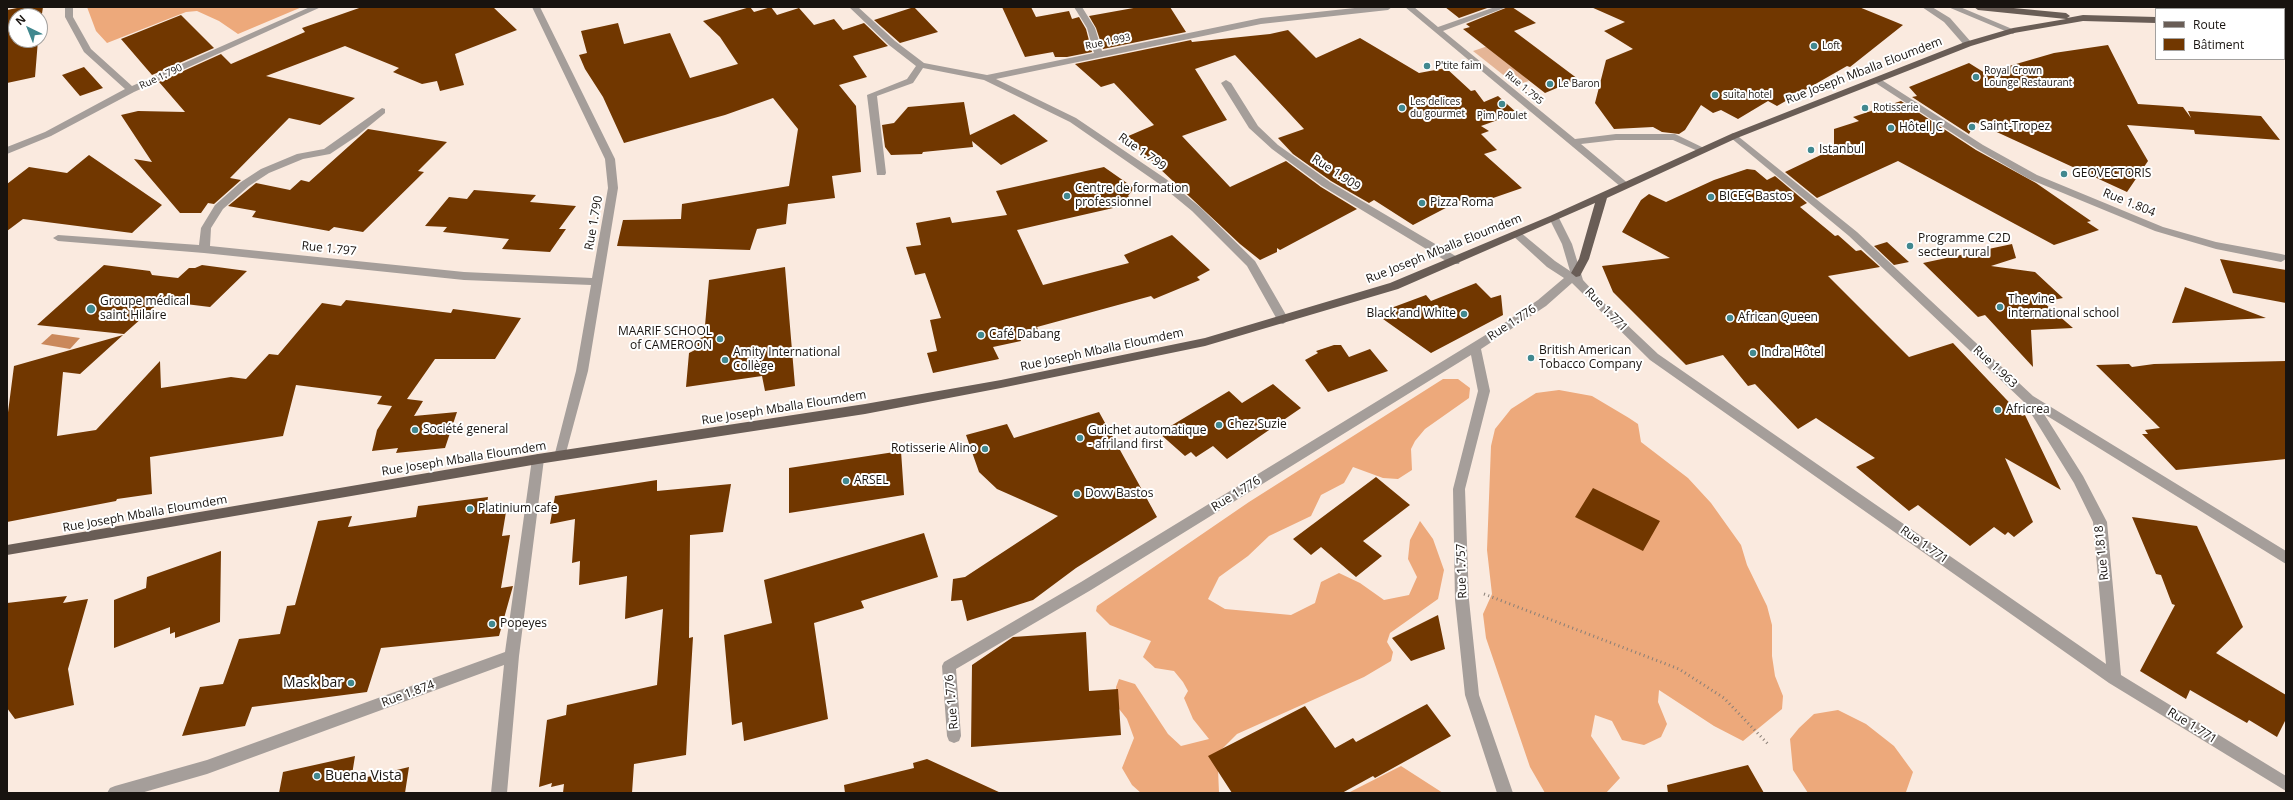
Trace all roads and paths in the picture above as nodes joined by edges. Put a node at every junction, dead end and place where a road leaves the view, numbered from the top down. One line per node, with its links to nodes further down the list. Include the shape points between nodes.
1 (69, 7): 22 (street, via 69,17 88,50)
2 (317, 7): 22 (street, Rue 1.790)
3 (536, 7): 38 (street, Rue 1.790, via 610,159 613,188)
4 (853, 7): 18 (street, Rue 1.993, via 892,43)
5 (1078, 7): 17 (street, via 1091,28)
6 (1388, 7): 17 (street, Rue 1.993, via 1261,21)
7 (1409, 7): 14 (street, Rue 1.795)
8 (1503, 7): 14 (street)
9 (1926, 7): 16 (street, via 1947,20)
10 (1952, 7): 15 (street)
11 (1978, 7): 12 (main road)
12 (2083, 18): 13 (main road, Rue Joseph Mballa Eloumdem); 15 (main road, Rue Joseph Mballa Eloumdem)
13 (2155, 20)
14 (1437, 30): 25 (street, Rue 1.795)
15 (2013, 31): 16 (main road, Rue Joseph Mballa Eloumdem)
16 (1968, 44): 20 (main road, Rue Joseph Mballa Eloumdem)
17 (1098, 55): 19 (street, Rue 1.993)
18 (921, 65): 19 (street, Rue 1.993); 28 (street, via 910,80 872,95)
19 (987, 78): 39 (street, Rue 1.799, via 1073,120 1162,181 1196,209 1251,264)
20 (1877, 80): 24 (main road, Rue Joseph Mballa Eloumdem); 35 (street, Rue 1.804, via 1980,148 2033,177 2159,229 2216,245)
21 (1226, 83): 36 (street, Rue 1.909, via 1254,128 1275,147 1326,184)
22 (131, 90): 27 (street, Rue 1.790, via 48,134)
23 (382, 111): 34 (street, via 328,152 301,156 265,171 245,184 219,206 206,228)
24 (1734, 136): 26 (main road, Rue Joseph Mballa Eloumdem); 41 (street, Rue 1.963, via 1852,234)
25 (1573, 142): 26 (street, via 1616,137 1675,136); 29 (street, Rue 1.795)
26 (1703, 150): 29 (main road, Rue Joseph Mballa Eloumdem)
27 (7, 151)
28 (881, 173)
29 (1625, 185): 30 (main road, Rue Joseph Mballa Eloumdem)
30 (1602, 196): 31 (main road, Rue Joseph Mballa Eloumdem); 37 (main road, via 1584,259)
31 (1554, 218): 32 (main road, Rue Joseph Mballa Eloumdem); 37 (street, Rue 1.771, via 1567,244)
32 (1516, 234): 36 (main road, Rue Joseph Mballa Eloumdem); 37 (street, Rue 1.771)
33 (58, 238): 34 (street, Rue 1.797)
34 (204, 249): 38 (street, Rue 1.797, via 464,276)
35 (2281, 258)
36 (1455, 261): 39 (main road, Rue Joseph Mballa Eloumdem, via 1394,286)
37 (1575, 278): 40 (street, Rue 1.776); 48 (street, Rue 1.771, via 1601,307 1654,357)
38 (597, 282): 42 (street, Rue 1.790, via 582,371)
39 (1284, 320): 42 (main road, Rue Joseph Mballa Eloumdem, via 1205,342 1001,384 857,410)
40 (1475, 347): 46 (street, Rue 1.757, via 1484,391 1459,489); 49 (street, Rue 1.776, via 1086,586 948,666)
41 (2029, 399): 45 (street, Rue 1.963); 48 (street, Rue 1.818, via 2079,480 2100,522)
42 (560, 457): 43 (main road, Rue Joseph Mballa Eloumdem)
43 (538, 459): 44 (main road, Rue Joseph Mballa Eloumdem); 47 (street)
44 (7, 550)
45 (2286, 558)
46 (1462, 586): 50 (path, via 1679,669 1724,698); 54 (street, Rue 1.757, via 1472,695)
47 (512, 656): 52 (street, Rue 1.874, via 207,767); 53 (street)
48 (2114, 678): 51 (street, Rue 1.771)
49 (954, 736)
50 (1769, 745)
51 (2286, 784)
52 (115, 793)
53 (499, 793)
54 (1505, 793)

